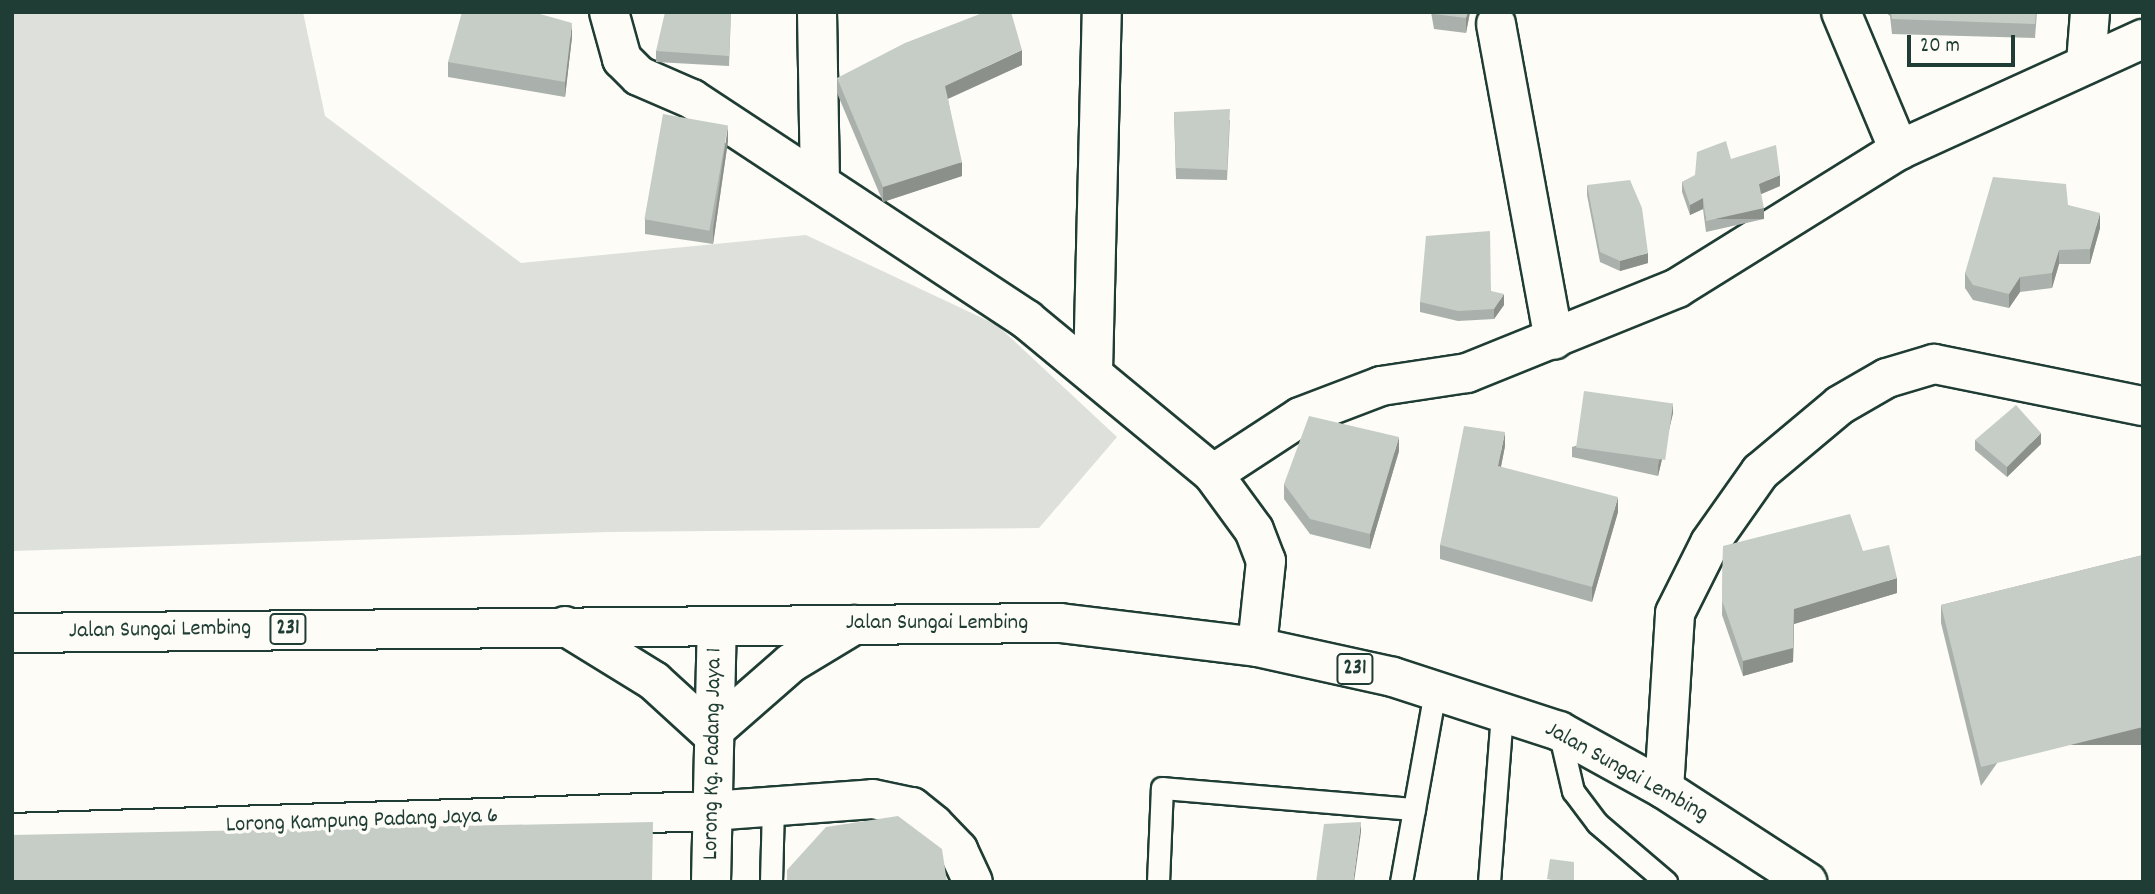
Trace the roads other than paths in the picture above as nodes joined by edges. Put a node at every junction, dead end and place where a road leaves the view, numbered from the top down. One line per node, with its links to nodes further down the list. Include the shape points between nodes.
1 (609, 12): 10 (street, via 622,59 639,76 692,99)
2 (817, 12): 10 (street)
3 (1102, 12): 12 (street)
4 (1841, 12): 9 (street)
5 (2090, 12): 8 (street)
6 (1496, 24): 11 (street)
7 (2143, 39): 8 (street)
8 (2086, 63): 9 (street)
9 (1899, 150): 11 (street, via 1677,288)
10 (820, 180): 12 (street)
11 (1554, 340): 14 (street, via 1467,373 1381,386 1300,418)
12 (1093, 371): 14 (street)
13 (2143, 406): 24 (street, via 1934,364 1886,378 1840,405 1760,472 1710,542 1675,613)
14 (1213, 474): 19 (street, via 1254,530 1266,561)
15 (856, 624): 17 (street, Jalan Sungai Lembing / 231); 19 (street, Jalan Sungai Lembing / 231, via 1060,623); 23 (street, via 791,663)
16 (565, 626): 17 (street, Jalan Sungai Lembing / 231); 18 (street, Jalan Sungai Lembing / 231); 23 (street, via 654,681)
17 (717, 627): 23 (street, Lorong Kg. Padang Jaya 1)
18 (12, 633)
19 (1257, 648): 20 (street, Jalan Sungai Lembing / 231)
20 (1435, 691): 21 (street, Jalan Sungai Lembing / 231); 26 (lane)
21 (1502, 713): 22 (street, Jalan Sungai Lembing / 231); 34 (lane)
22 (1559, 731): 24 (street, Jalan Sungai Lembing / 231); 35 (lane, via 1573,791 1597,823)
23 (711, 733): 27 (street, Lorong Kg. Padang Jaya 1)
24 (1664, 789): 36 (street, Jalan Sungai Lembing / 231)
25 (774, 806): 27 (street, Lorong Kampung Padang Jaya 6); 30 (lane); 31 (street, Lorong Kampung Padang Jaya 6, via 873,799 912,807 958,850)
26 (1414, 809): 32 (lane, via 1162,788); 33 (lane)
27 (711, 811): 28 (street, Lorong Kampung Padang Jaya 6); 29 (street, Lorong Kg. Padang Jaya 1)
28 (12, 833)
29 (711, 882)
30 (771, 882)
31 (973, 882)
32 (1158, 882)
33 (1401, 882)
34 (1489, 882)
35 (1666, 882)
36 (1807, 882)

